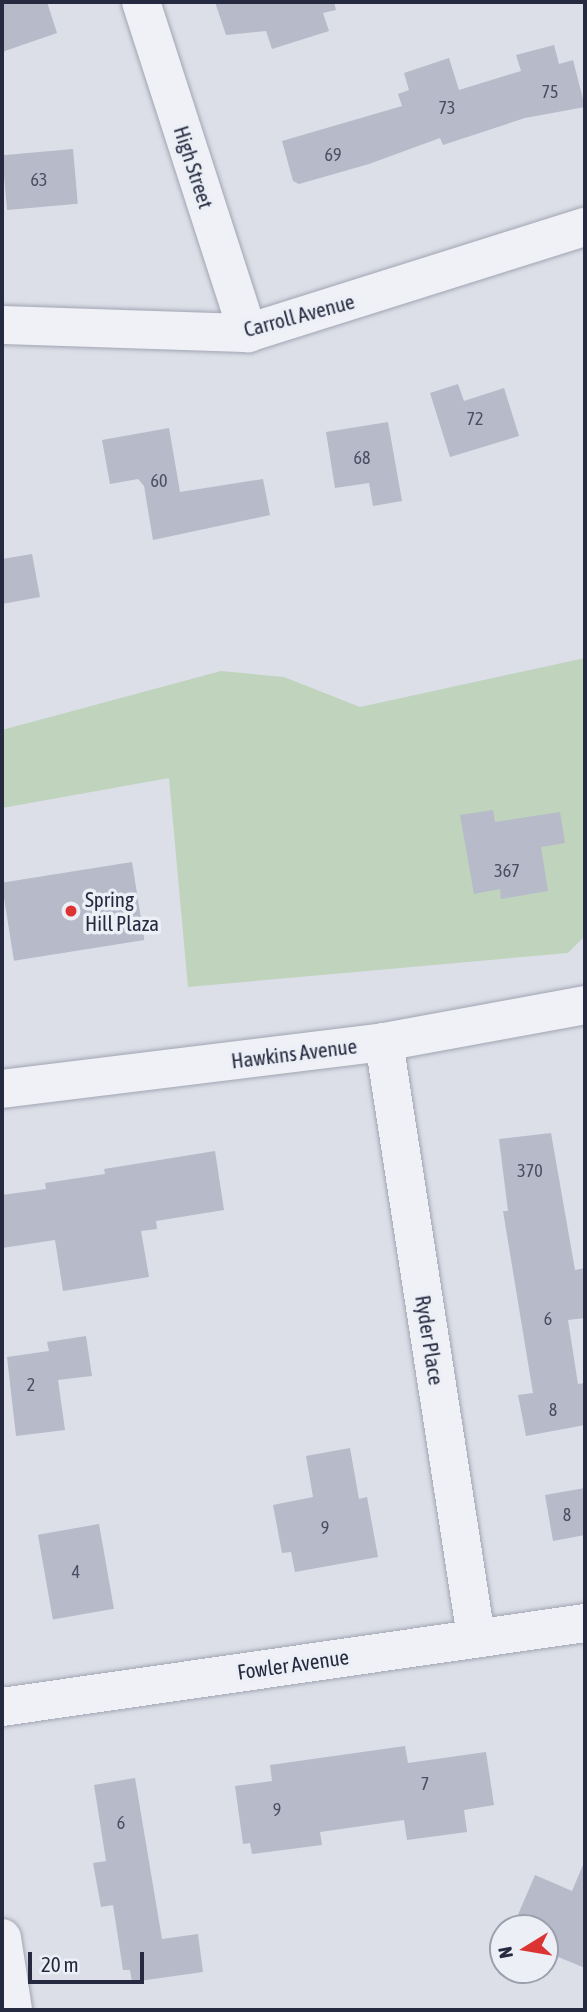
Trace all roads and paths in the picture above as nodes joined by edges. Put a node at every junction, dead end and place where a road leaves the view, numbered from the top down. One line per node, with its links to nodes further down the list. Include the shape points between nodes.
1 (141, 2): 4 (street, High Street)
2 (585, 227): 4 (street, Carroll Avenue)
3 (2, 325): 4 (street, Carroll Avenue)
4 (248, 333)
5 (585, 1005): 6 (street, Hawkins Avenue)
6 (384, 1042): 7 (street, Hawkins Avenue); 9 (street, Ryder Place)
7 (2, 1089)
8 (585, 1623): 9 (street, Fowler Avenue)
9 (476, 1636): 10 (street, Fowler Avenue)
10 (2, 1707)
11 (2, 1938): 12 (street)
12 (13, 2010)

